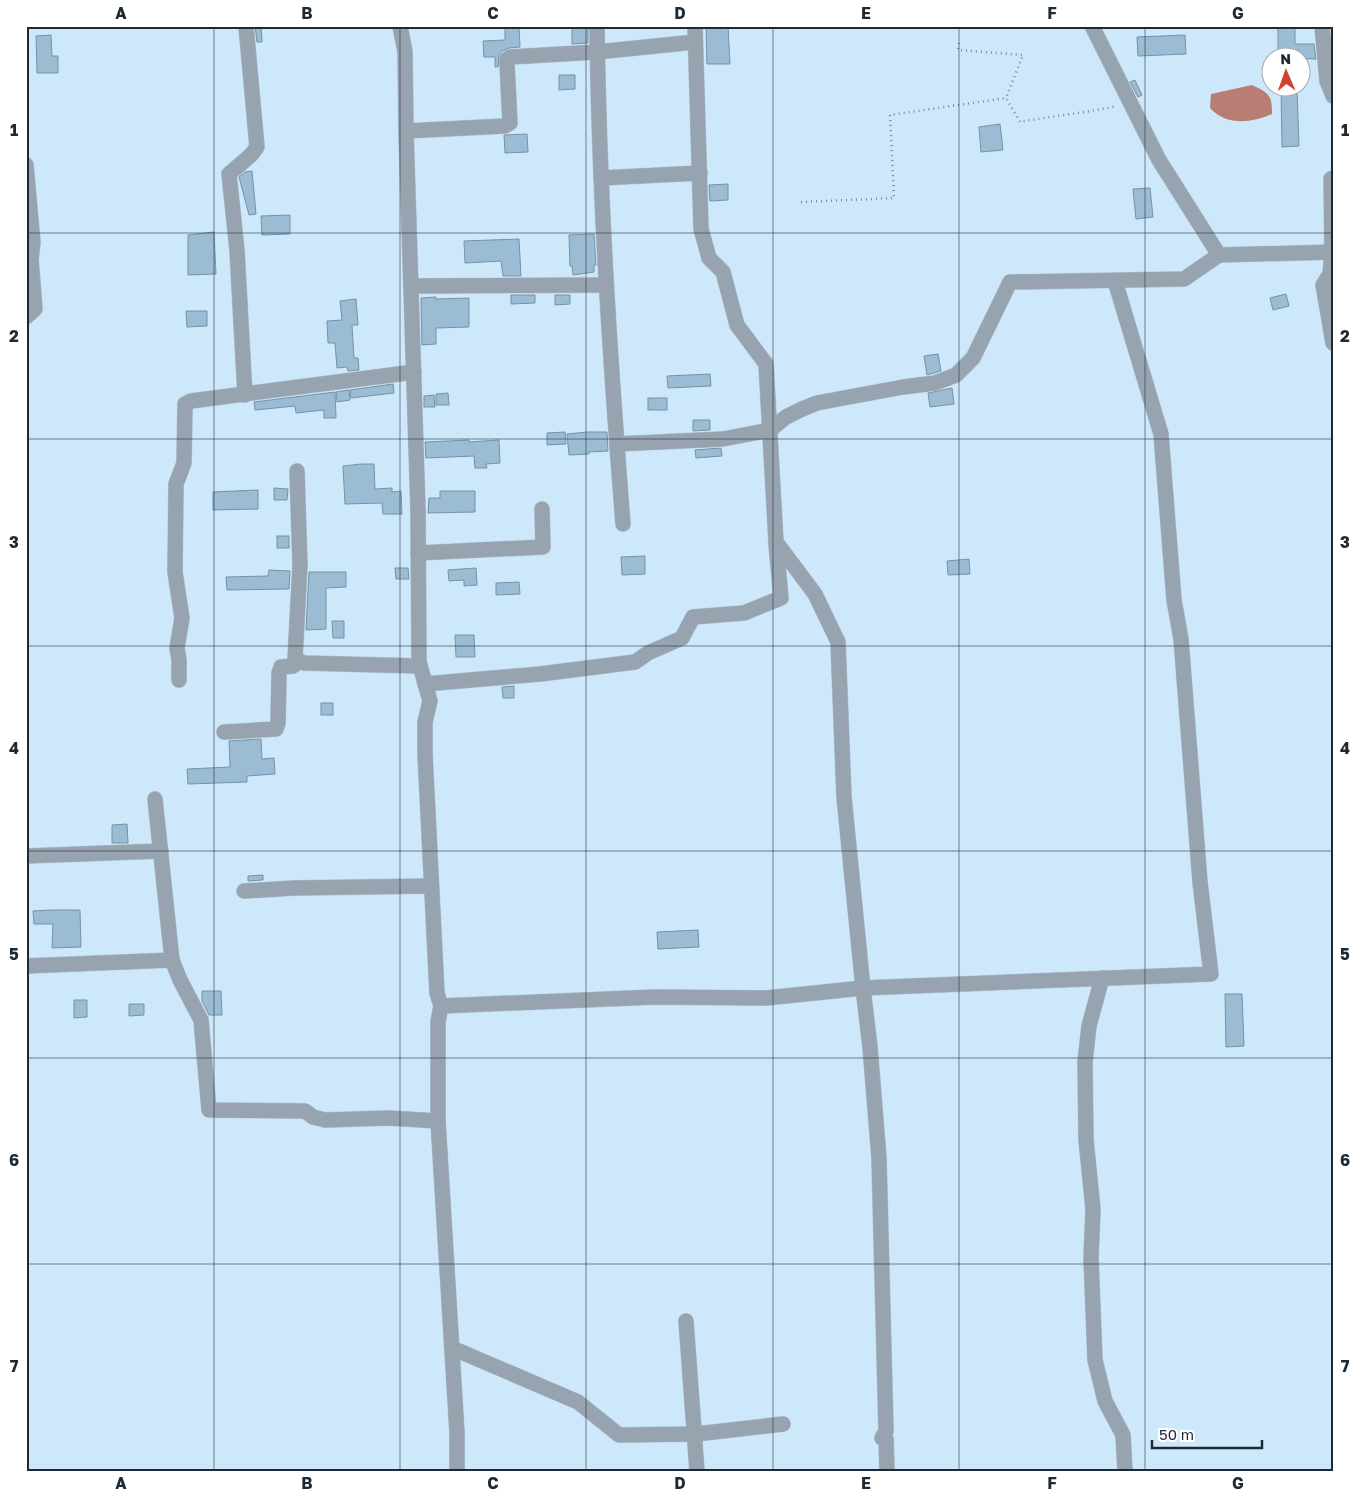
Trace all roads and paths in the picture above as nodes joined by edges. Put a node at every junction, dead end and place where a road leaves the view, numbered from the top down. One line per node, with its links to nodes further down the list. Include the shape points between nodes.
1 (246, 26): 27 (street, via 257,147 229,174)
2 (400, 26): 13 (street, via 405,52)
3 (597, 26): 9 (street)
4 (695, 26): 7 (street)
5 (1092, 26): 12 (street)
6 (1322, 26): 10 (street, via 1327,81)
7 (695, 42): 9 (street); 15 (street)
8 (959, 43): 11 (path, via 958,50 1022,55)
9 (597, 52): 13 (street, via 507,59 510,122 505,126); 16 (street)
10 (1333, 96)
11 (1006, 98): 12 (path, via 1020,122); 18 (path, via 890,115 894,198)
12 (1130, 103): 20 (street, via 1159,160)
13 (406, 131): 23 (street)
14 (26, 165): 24 (street, via 35,309)
15 (700, 173): 16 (street); 28 (street, via 701,229 709,258 723,272 738,324 766,364)
16 (601, 178): 22 (street)
17 (1333, 178): 19 (street)
18 (801, 202)
19 (1332, 252): 20 (street); 25 (street, via 1330,274 1323,285)
20 (1219, 255): 21 (street, via 1184,279)
21 (1116, 281): 28 (street, via 1010,282 973,358 956,375 935,383 817,403 786,417); 47 (street, via 1162,434 1173,590 1181,639 1200,882 1211,974)
22 (606, 285): 23 (street); 29 (street)
23 (411, 286): 26 (street)
24 (26, 317)
25 (1333, 343)
26 (414, 372): 27 (street); 34 (street)
27 (245, 395): 37 (street, via 185,404 184,463 176,484 175,572 182,618 176,648)
28 (770, 430): 29 (street, via 723,440); 33 (street)
29 (617, 444): 32 (street)
30 (297, 471): 35 (street, via 300,565 295,659)
31 (542, 510): 34 (street, via 542,547)
32 (623, 524)
33 (776, 542): 38 (street, via 782,598 744,613 693,617 682,638 648,652 635,662); 48 (street, via 815,594 838,642 844,797)
34 (418, 553): 36 (street)
35 (299, 661): 36 (street); 39 (street, via 293,666 281,667 276,729)
36 (420, 666): 38 (street)
37 (179, 680)
38 (425, 684): 43 (street, via 430,701 425,722)
39 (224, 732)
40 (155, 799): 41 (street)
41 (161, 850): 42 (street); 45 (street)
42 (26, 856)
43 (431, 886): 44 (street); 49 (street, via 437,993)
44 (244, 891)
45 (172, 960): 46 (street); 50 (street, via 201,1020 209,1110 305,1111 325,1120 388,1118)
46 (26, 966)
47 (1102, 978): 48 (street); 58 (street, via 1089,1026 1085,1062 1086,1140 1093,1209 1094,1360 1105,1401 1123,1435)
48 (863, 988): 49 (street, via 766,998 655,998); 57 (street, via 879,1158 886,1431 882,1438 886,1439)
49 (441, 1006): 50 (street, via 438,1022)
50 (438, 1121): 52 (street)
51 (686, 1321): 54 (street)
52 (452, 1348): 54 (street, via 578,1402 619,1435); 55 (street)
53 (783, 1424): 54 (street)
54 (696, 1434): 56 (street)
55 (457, 1471)
56 (697, 1471)
57 (888, 1471)
58 (1125, 1471)

